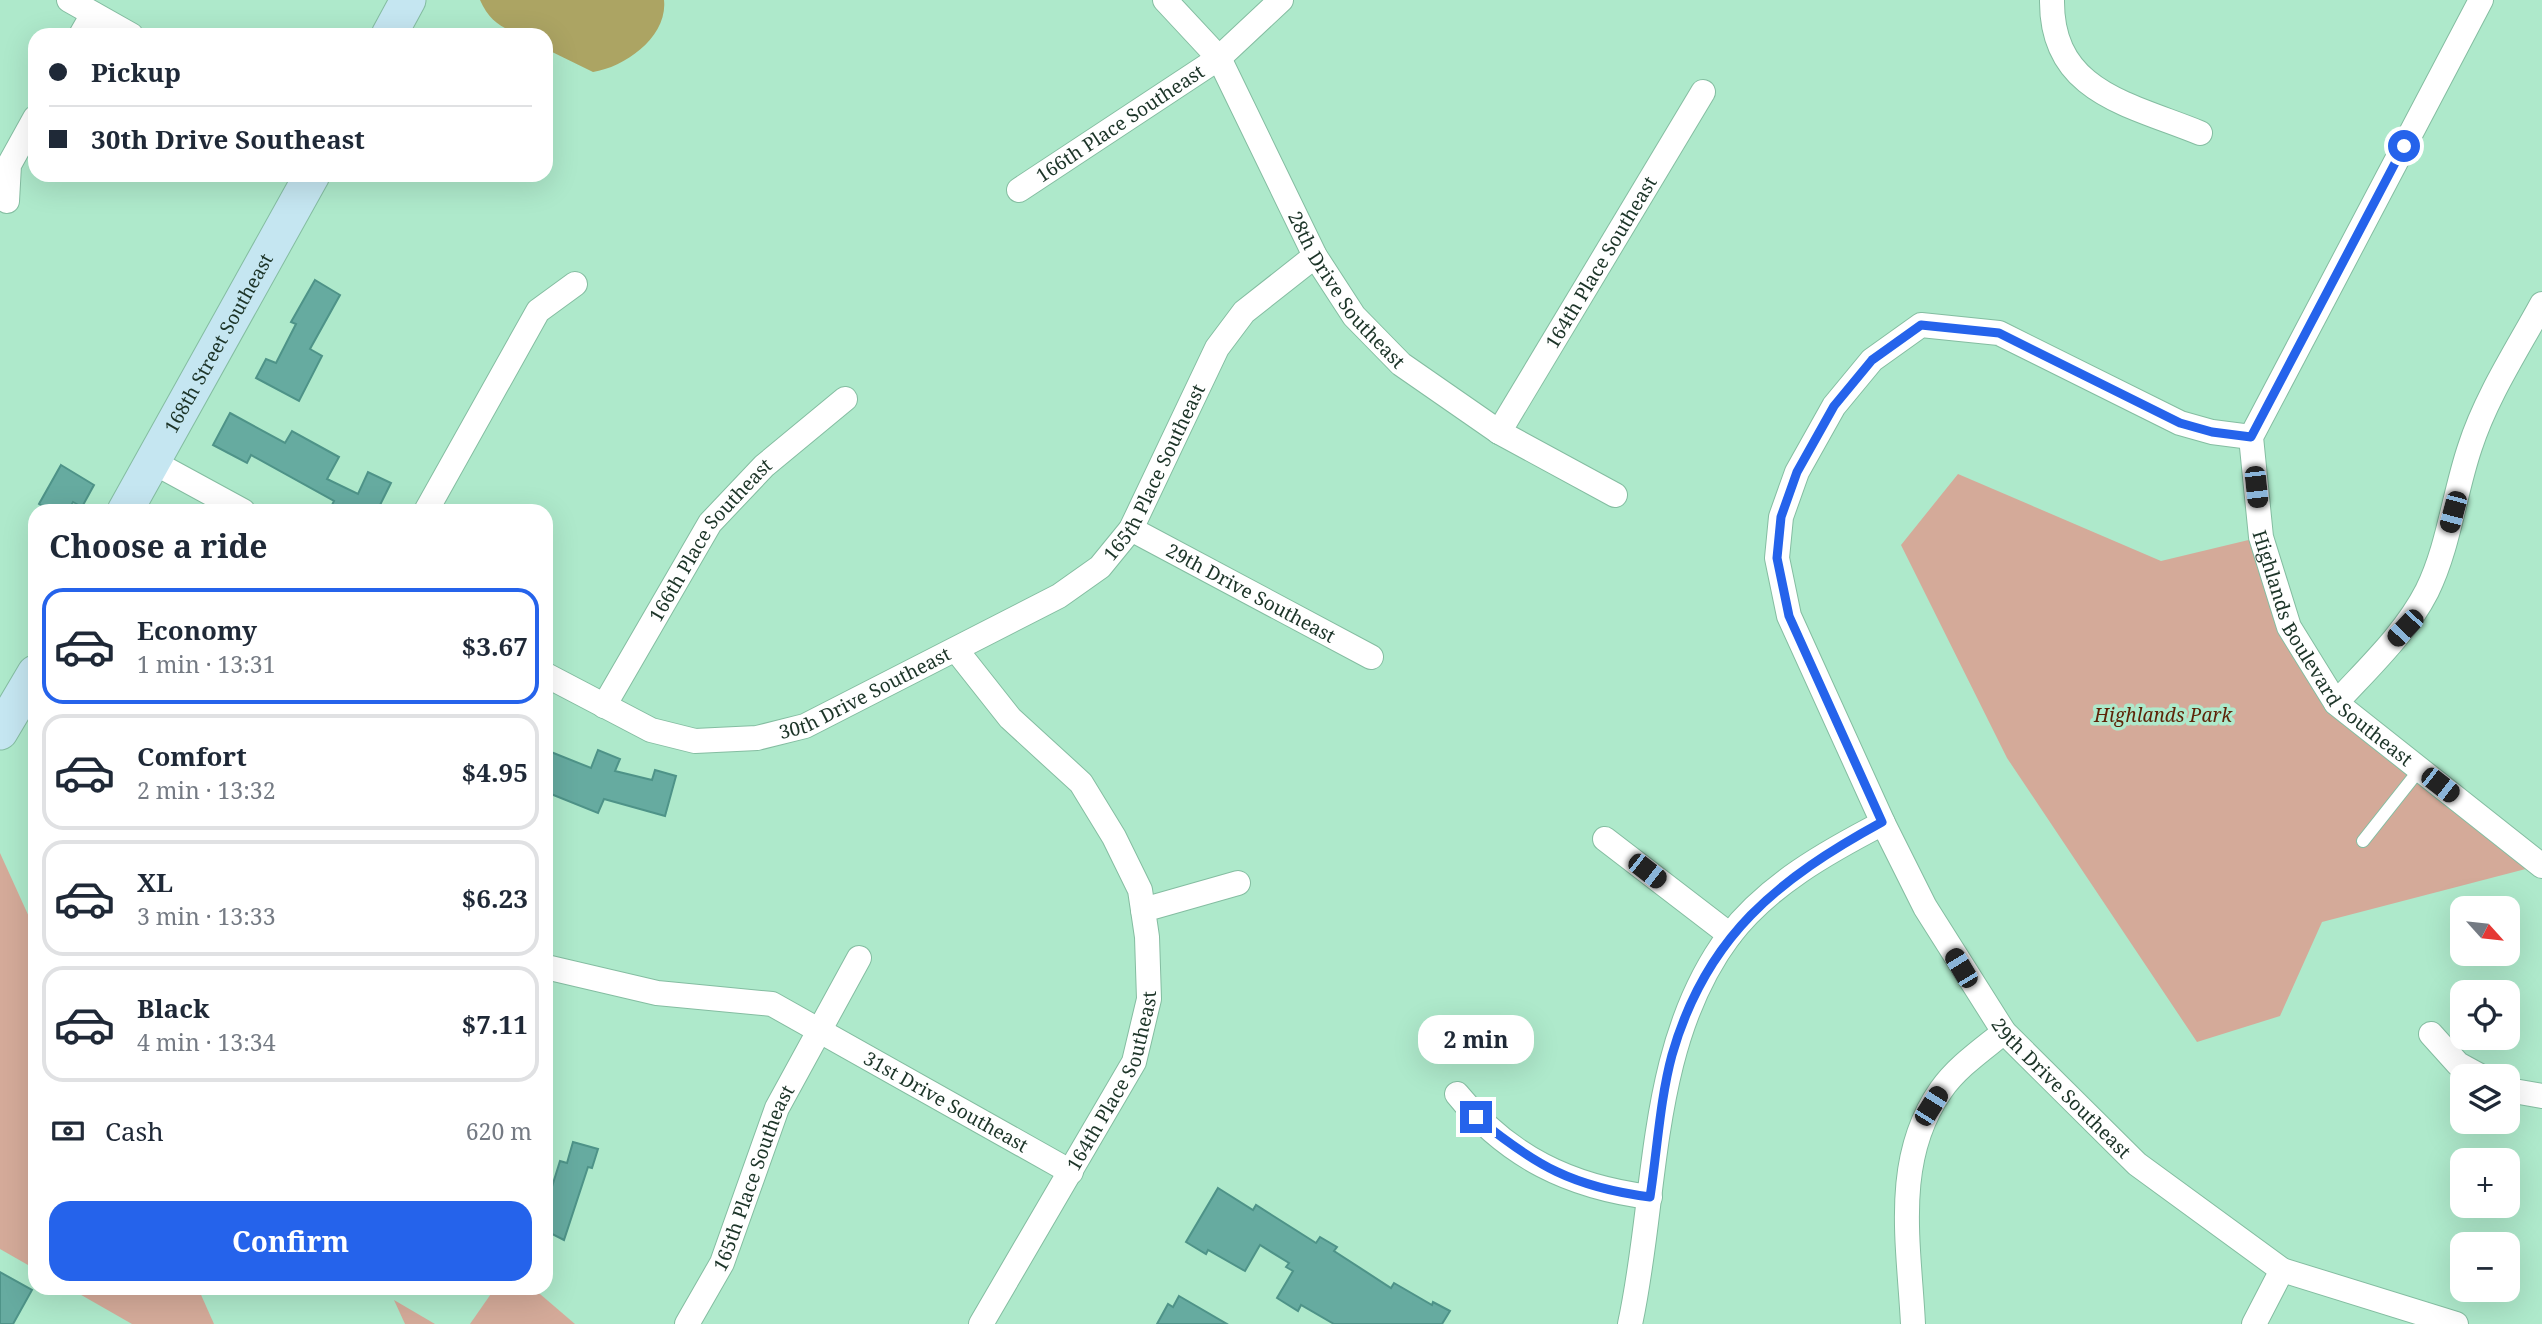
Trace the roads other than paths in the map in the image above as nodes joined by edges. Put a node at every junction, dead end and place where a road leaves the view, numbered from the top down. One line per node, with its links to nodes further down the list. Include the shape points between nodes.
1 (69, 0): 7 (street)
2 (408, 0): 8 (street)
3 (1165, 0): 9 (street, 28th Drive Southeast)
4 (1281, 0): 9 (street, 166th Place Southeast)
5 (2052, 0): 12 (street, via 2057,45 2077,75 2105,94)
6 (2481, 0): 21 (street)
7 (87, 25)
8 (393, 28)
9 (1219, 58): 14 (street, 166th Place Southeast); 16 (street, 28th Drive Southeast)
10 (1703, 92): 20 (street, 164th Place Southeast)
11 (28, 131): 15 (street, via 9,165)
12 (2200, 133)
13 (308, 182): 22 (street, 168th Street Southeast)
14 (1019, 190)
15 (7, 201)
16 (1315, 256): 20 (street, 28th Drive Southeast, via 1354,316 1401,364); 27 (street, 165th Place Southeast, via 1244,312 1217,348)
17 (575, 284): 26 (street, via 538,311)
18 (2542, 304): 32 (street, via 2500,379 2470,446 2427,590 2405,628)
19 (845, 399): 33 (street, 166th Place Southeast, via 764,466 710,523)
20 (1499, 432): 23 (street, 28th Drive Southeast)
21 (2251, 437): 32 (street, Highlands Boulevard Southeast, via 2261,537 2289,627); 36 (street, 29th Drive Southeast, via 2180,423 1999,333 1921,325 1872,360 1834,406 1797,472 1781,517 1777,558 1789,616)
22 (153, 462): 24 (street, 168th Street Southeast); 25 (street)
23 (1615, 495)
24 (129, 504)
25 (230, 504)
26 (430, 504)
27 (1131, 529): 28 (street, 165th Place Southeast, via 1100,567 1059,596); 29 (street, 29th Drive Southeast)
28 (957, 651): 33 (street, 30th Drive Southeast, via 805,726 757,738 695,741 651,730); 41 (street, 30th Drive Southeast, via 1010,718 1081,783 1140,890)
29 (1371, 657)
30 (553, 679): 33 (street, 30th Drive Southeast)
31 (28, 685): 34 (street)
32 (2336, 703): 35 (street, Highlands Boulevard Southeast)
33 (604, 706)
34 (0, 732)
35 (2420, 769): 38 (lane); 39 (street, Highlands Boulevard Southeast)
36 (1882, 822): 42 (street, via 1778,887); 46 (street, 29th Drive Southeast, via 1925,907)
37 (1605, 839): 42 (street)
38 (2362, 841)
39 (2542, 865)
40 (1238, 883): 41 (street)
41 (1143, 910): 52 (street, 164th Place Southeast, via 1149,999 1134,1062)
42 (1730, 935): 53 (street, via 1695,993 1672,1056)
43 (859, 958): 45 (street)
44 (553, 969): 45 (street, 31st Drive Southeast, via 657,993 772,1004)
45 (820, 1030): 52 (street, 31st Drive Southeast); 55 (street, 165th Place Southeast, via 777,1108 722,1263)
46 (2004, 1032): 54 (street, 29th Drive Southeast, via 2137,1164); 58 (street, via 1942,1089 1921,1122 1910,1156 1906,1198)
47 (2431, 1034): 48 (street)
48 (2460, 1064)
49 (2520, 1092): 51 (street)
50 (1457, 1094): 53 (street, via 1476,1117 1512,1146 1556,1172 1606,1191)
51 (2542, 1096)
52 (1071, 1172): 56 (street, 164th Place Southeast)
53 (1650, 1197): 57 (street)
54 (2283, 1270): 59 (street); 60 (street, 29th Drive Southeast)
55 (687, 1324)
56 (981, 1324)
57 (1630, 1324)
58 (1913, 1324)
59 (2254, 1324)
60 (2456, 1324)

